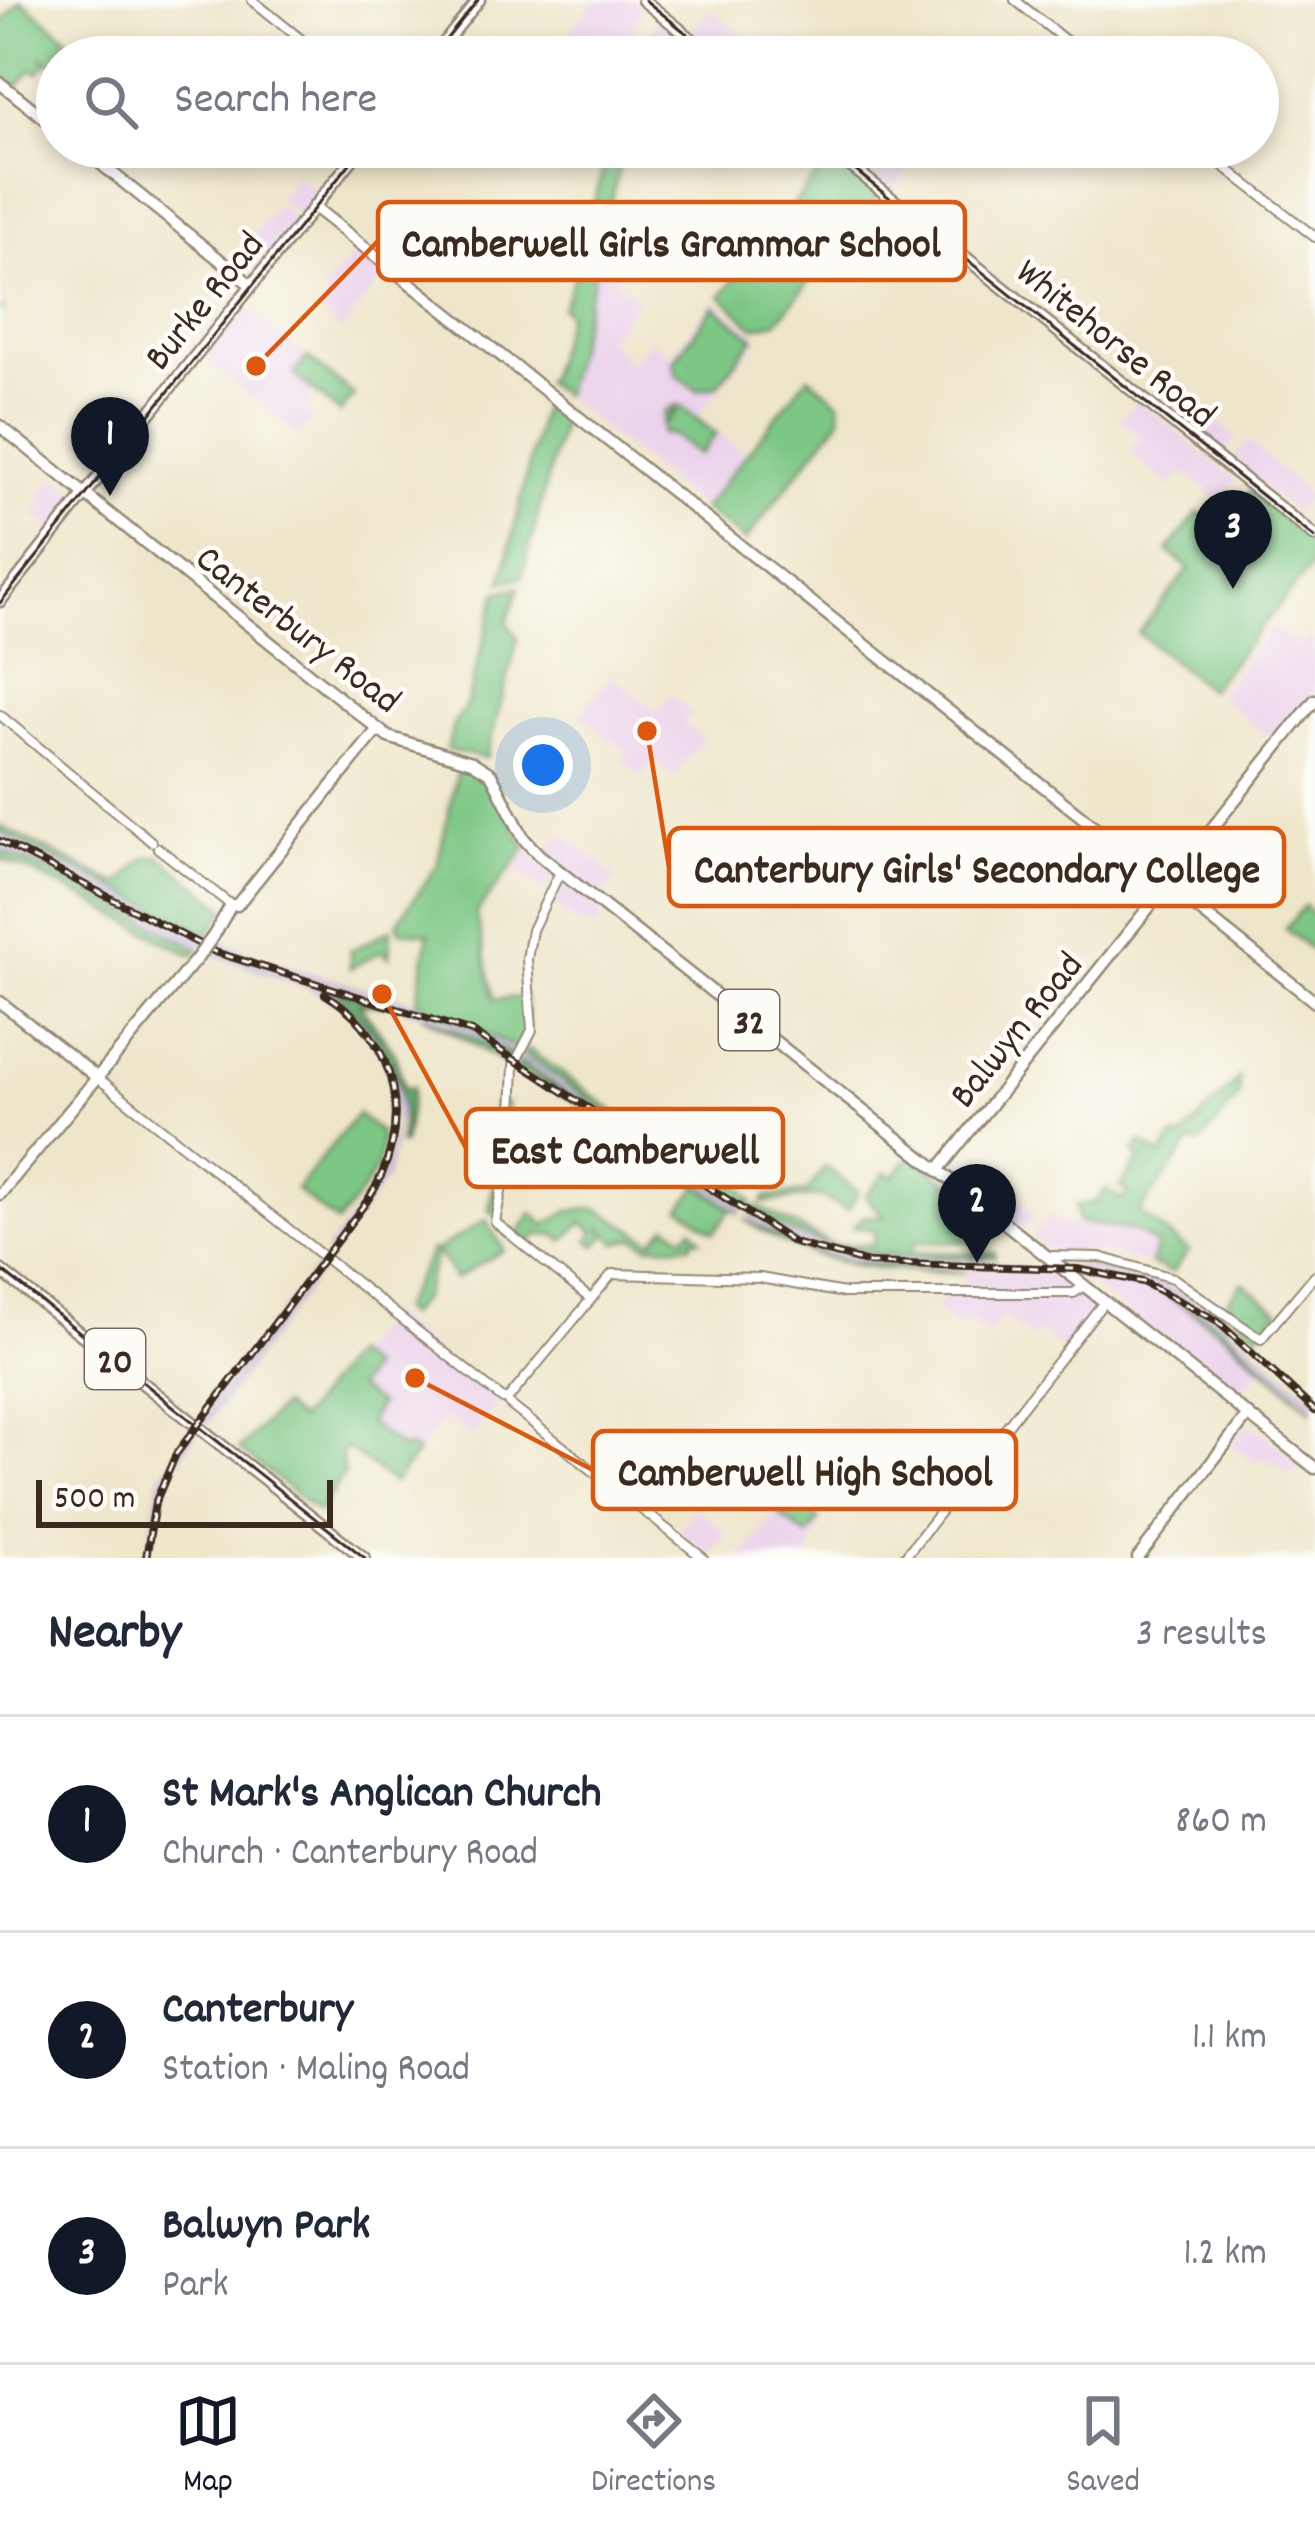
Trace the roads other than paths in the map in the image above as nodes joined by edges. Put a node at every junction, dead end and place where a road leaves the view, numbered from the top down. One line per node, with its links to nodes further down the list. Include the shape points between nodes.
1 (252, 0): 5 (street)
2 (479, 0): 6 (main road)
3 (643, 0): 7 (main road)
4 (1015, 0): 8 (street)
5 (297, 36)
6 (450, 36)
7 (688, 36)
8 (1060, 36)
9 (0, 83): 10 (main road)
10 (36, 111)
11 (107, 168): 17 (main road)
12 (345, 168): 15 (main road, Burke Road)
13 (853, 168): 20 (main road, Whitehorse Road)
14 (1226, 168): 16 (street)
15 (314, 207): 17 (main road, Burke Road); 26 (main road)
16 (1313, 237)
17 (249, 282): 19 (main road, Burke Road)
18 (0, 426): 19 (main road, Canterbury Road)
19 (85, 494): 21 (main road, Burke Road); 24 (main road, Canterbury Road / 32)
20 (1315, 536)
21 (0, 601)
22 (1315, 700): 26 (main road, Balwyn Road)
23 (0, 715): 27 (street)
24 (378, 729): 25 (main road, Canterbury Road / 32, via 496,780 524,839); 27 (main road)
25 (560, 872): 31 (main road, Canterbury Road / 32); 37 (street, via 532,930 532,1030 514,1068 509,1164 495,1222)
26 (1167, 884): 29 (main road); 31 (main road, Balwyn Road)
27 (233, 907): 30 (main road, bridge)
28 (0, 1002): 30 (main road)
29 (1315, 1002)
30 (98, 1078): 32 (main road); 39 (street)
31 (939, 1169): 33 (main road, Canterbury Road / 32, via 1048,1256)
32 (0, 1194)
33 (1064, 1260): 35 (street, via 1127,1262 1173,1278 1256,1338); 36 (main road, Canterbury Road / 32)
34 (0, 1270): 42 (main road, 20)
35 (1315, 1275)
36 (1085, 1285): 37 (street, via 1074,1293 844,1293 767,1278 621,1273 604,1278); 38 (main road, Canterbury Road / 32)
37 (589, 1297): 39 (street)
38 (1105, 1301): 40 (main road, Canterbury Road / 32); 44 (street)
39 (507, 1401): 43 (street)
40 (1248, 1415): 41 (main road, Canterbury Road / 32); 45 (main road)
41 (1315, 1468)
42 (354, 1555)
43 (703, 1558)
44 (904, 1558)
45 (1138, 1558)

